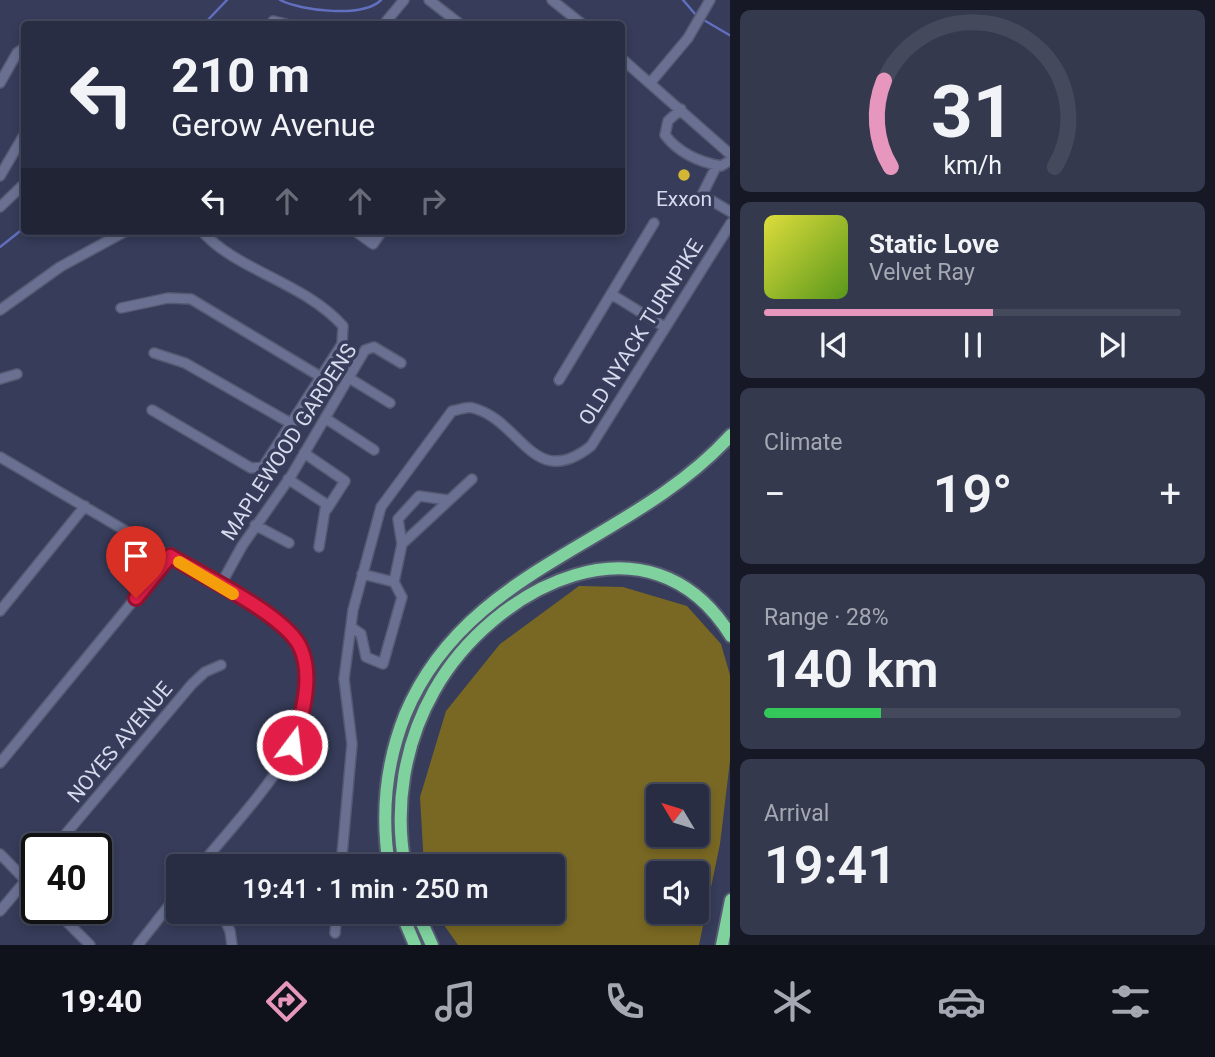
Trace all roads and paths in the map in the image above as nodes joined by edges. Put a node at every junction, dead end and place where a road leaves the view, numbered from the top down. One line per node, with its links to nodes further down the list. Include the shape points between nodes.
1 (404, 0): 5 (street)
2 (429, 0): 6 (street)
3 (552, 0): 7 (street)
4 (708, 4): 10 (street)
5 (386, 21)
6 (456, 21)
7 (578, 21)
8 (21, 50): 11 (street)
9 (625, 61): 10 (street)
10 (651, 82): 12 (street)
11 (0, 83)
12 (681, 109): 14 (street); 15 (street, via 668,121 665,135 675,148)
13 (21, 140): 16 (street)
14 (730, 157): 15 (street)
15 (717, 165): 19 (street, via 702,195)
16 (0, 176)
17 (21, 187): 18 (street)
18 (0, 208)
19 (730, 212)
20 (654, 223): 26 (street)
21 (730, 223): 29 (street, OLD NYACK TURNPIKE)
22 (114, 235): 28 (street)
23 (207, 235): 33 (street, via 226,251 309,296 343,326 342,344)
24 (361, 235): 25 (street, via 373,244)
25 (379, 235)
26 (611, 294): 29 (street); 36 (street)
27 (121, 308): 33 (street, via 191,299)
28 (0, 310)
29 (663, 326): 55 (street, OLD NYACK TURNPIKE, via 591,446 574,459 551,462 536,456 485,413 471,407 452,411 381,506)
30 (154, 353): 40 (street, via 185,363)
31 (401, 363): 34 (street, MAPLEWOOD GARDENS, via 374,347 365,350)
32 (17, 374): 35 (street)
33 (321, 377): 40 (street)
34 (349, 378): 37 (street); 39 (street, MAPLEWOOD GARDENS)
35 (0, 379)
36 (559, 380)
37 (390, 404)
38 (152, 410): 40 (street, via 251,468 267,464)
39 (325, 418): 42 (street); 43 (street, MAPLEWOOD GARDENS)
40 (292, 424)
41 (730, 435): 67 (highway, via 670,490 497,597 446,645 413,697 394,747 386,801)
42 (374, 450)
43 (304, 453): 45 (street, MAPLEWOOD GARDENS); 49 (street, via 345,481)
44 (1, 459): 48 (street)
45 (288, 479): 49 (street); 50 (street, MAPLEWOOD GARDENS)
46 (472, 479): 47 (street)
47 (447, 500): 52 (street); 52 (street, via 419,496 398,519)
48 (85, 506): 54 (street); 58 (street)
49 (327, 509): 53 (street)
50 (255, 525): 51 (street); 57 (street, MAPLEWOOD GARDENS)
51 (289, 543)
52 (402, 544): 56 (street)
53 (319, 547)
54 (170, 556): 57 (street); 62 (street)
55 (362, 574): 56 (street); 59 (street, OLD NYACK TURNPIKE)
56 (394, 582): 59 (street, via 402,597 383,664 366,657 360,634)
57 (220, 586): 65 (street, via 284,625 301,648 305,683 292,745)
58 (0, 611)
59 (351, 627): 66 (street, OLD NYACK TURNPIKE, via 344,679 352,744)
60 (730, 636): 68 (highway, via 708,607 688,591 632,569 594,569 570,575 511,605 459,654 421,718 402,787)
61 (220, 666): 63 (street, NOYES AVENUE, via 192,684)
62 (0, 763)
63 (66, 833)
64 (0, 854): 69 (street)
65 (209, 854)
66 (342, 854)
67 (388, 854)
68 (404, 854)
69 (21, 877)
70 (21, 886): 73 (street)
71 (730, 900): 85 (highway)
72 (166, 909): 81 (street)
73 (0, 911)
74 (69, 924): 80 (street)
75 (226, 924): 82 (street)
76 (336, 924): 79 (street)
77 (406, 924): 83 (highway)
78 (422, 924): 84 (highway)
79 (335, 933)
80 (90, 945)
81 (138, 945)
82 (232, 945)
83 (415, 945)
84 (432, 945)
85 (722, 945)

